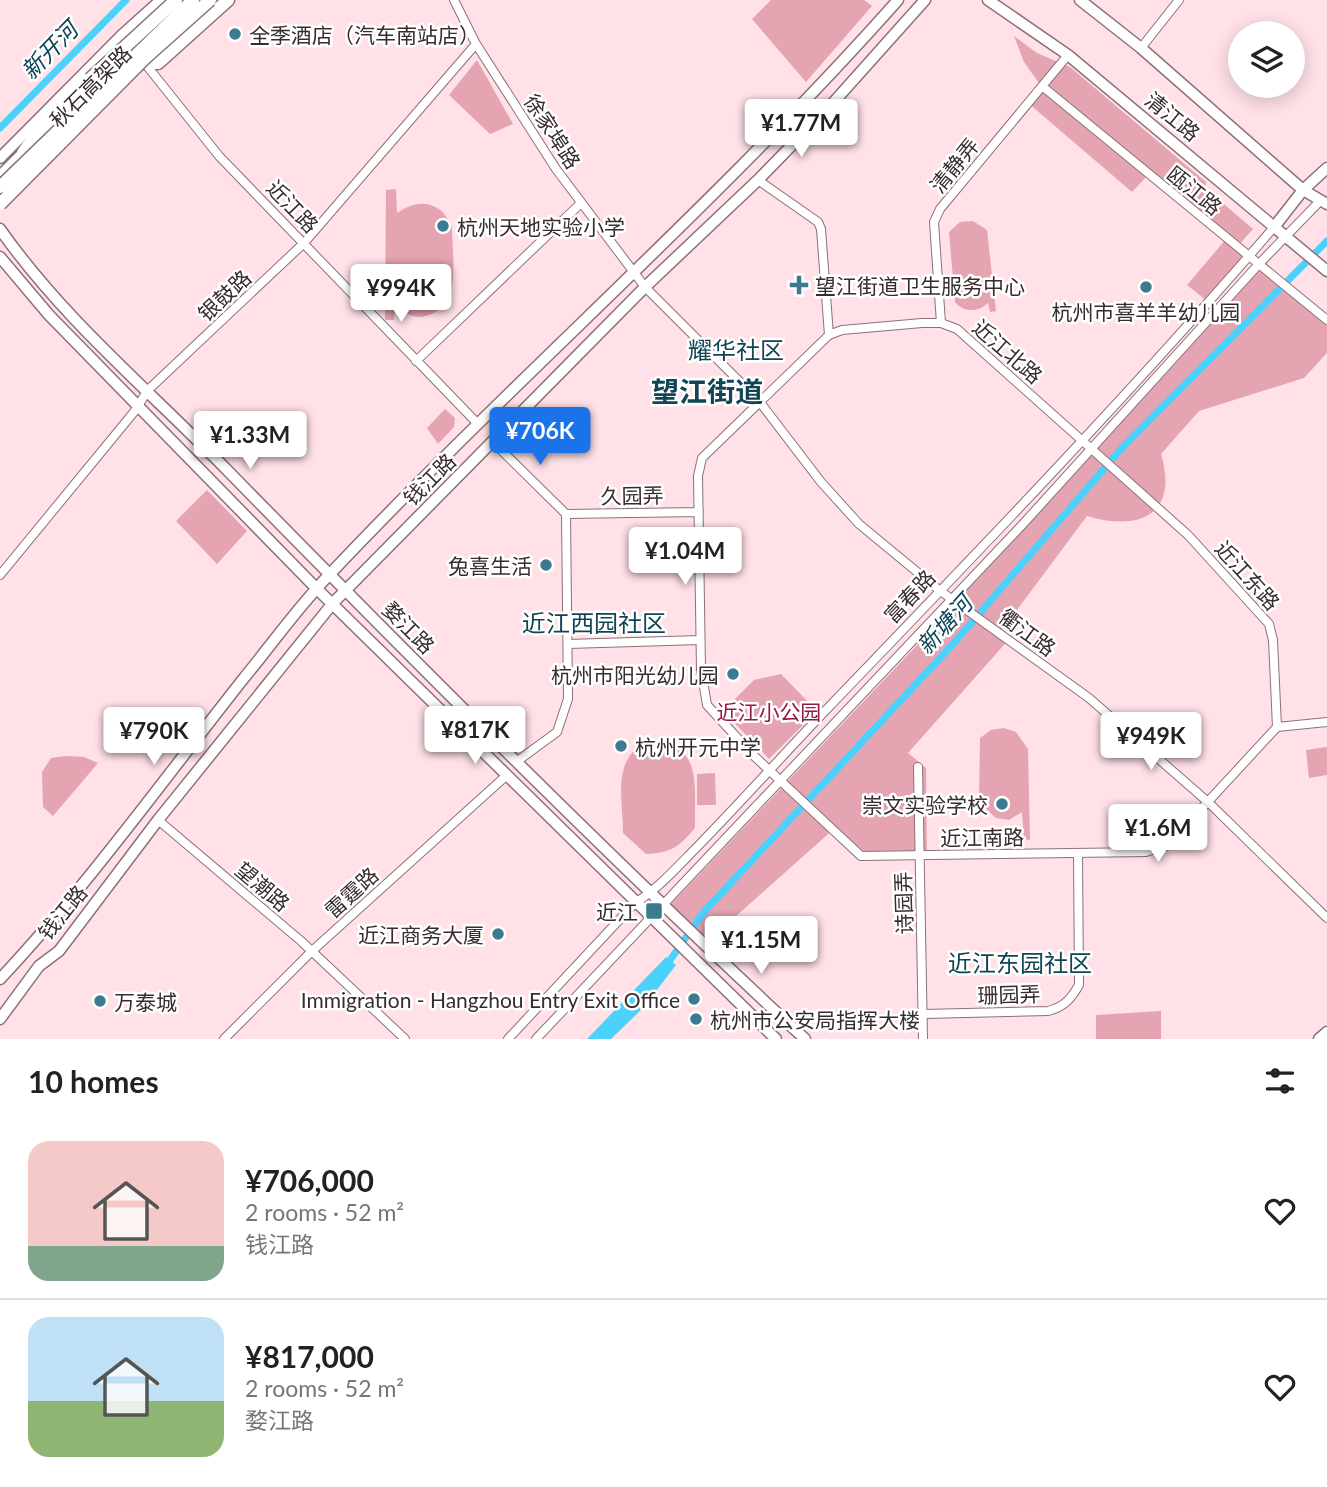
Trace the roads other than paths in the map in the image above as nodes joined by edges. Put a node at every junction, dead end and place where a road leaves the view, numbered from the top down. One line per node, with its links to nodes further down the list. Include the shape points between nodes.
1 (161, 0): 13 (main road)
2 (176, 0): 20 (highway, bridge, via 90,79)
3 (184, 0): 15 (main road)
4 (193, 0): 25 (highway, 秋石高架路, bridge)
5 (210, 0): 18 (main road); 29 (highway, 秋石高架路, bridge, via 145,58)
6 (228, 0): 18 (highway, via 158,63)
7 (454, 0): 14 (street, 徐家埠路)
8 (898, 0): 39 (main road, 钱江路, via 803,105)
9 (925, 0): 24 (main road, 钱江路)
10 (988, 0): 17 (main road, 清江路)
11 (1080, 0): 16 (main road, 清江路)
12 (1179, 0): 16 (street)
13 (122, 35): 15 (street, 近江路); 21 (main road)
14 (476, 44): 28 (street, 徐家埠路); 34 (street, 银鼓路)
15 (132, 48): 18 (street, 近江路); 20 (main road)
16 (1141, 48): 26 (main road, 清江路)
17 (1068, 55): 19 (street, 清静弄); 31 (main road, 清江路)
18 (144, 63): 30 (main road); 34 (street, 近江路, via 219,156)
19 (1042, 86): 35 (street, 瓯江路); 42 (street, 清静弄, via 947,198 934,222)
20 (23, 153): 23 (main road)
21 (0, 158)
22 (1327, 168): 26 (main road, 富春路)
23 (0, 176)
24 (758, 180): 40 (main road, 钱江路); 43 (street, via 818,222)
25 (0, 187)
26 (1303, 190): 27 (main road, 清江路); 31 (main road, 富春路)
27 (1325, 200): 33 (street, 富春路)
28 (581, 203): 39 (street, 徐家埠路); 44 (street)
29 (0, 204)
30 (0, 212)
31 (1275, 226): 33 (main road, 清江路); 35 (street, 富春路)
32 (0, 229): 45 (main road, 婺江路, via 79,323)
33 (1287, 235): 37 (street, 富春路); 38 (main road, 清江路)
34 (304, 243): 44 (street, 近江路); 45 (street, 银鼓路)
35 (1249, 256): 37 (street, 瓯江路); 49 (street, 富春路, via 1159,359)
36 (0, 257): 47 (main road, 婺江路)
37 (1258, 265): 41 (street, 瓯江路); 51 (street, 富春路)
38 (1327, 271)
39 (634, 273): 40 (street, 衢江路); 48 (main road, 钱江路)
40 (645, 287): 46 (street, 衢江路); 50 (main road, 钱江路)
41 (1327, 320)
42 (941, 323): 43 (street, 近江北路, via 842,330); 49 (street, 近江北路, via 957,329)
43 (829, 335): 46 (street)
44 (416, 361): 48 (street, 近江路)
45 (148, 390): 47 (street, 银鼓路); 55 (main road, 婺江路)
46 (759, 401): 52 (street, 近江南路, via 702,458); 58 (street, 衢江路, via 859,524)
47 (139, 407): 54 (street, 银鼓路); 56 (main road, 婺江路)
48 (478, 424): 55 (main road, 钱江路)
49 (1080, 439): 51 (street, 近江东路); 58 (street, 富春路)
50 (493, 442): 53 (street); 57 (main road, 钱江路)
51 (1090, 447): 59 (street, 富春路); 64 (street, 近江东路, via 1188,535 1269,624)
52 (699, 512): 53 (street, 久园弄); 61 (street, 近江南路)
53 (566, 514): 62 (street)
54 (0, 575)
55 (328, 575): 56 (main road, 钱江路); 57 (main road, 婺江路)
56 (317, 588): 60 (main road, 婺江路); 80 (main road, 钱江路, via 68,901)
57 (345, 590): 60 (main road, 钱江路); 65 (main road, 婺江路)
58 (939, 590): 59 (street, 衢江路); 67 (street, 富春路)
59 (952, 598): 69 (street, 富春路); 70 (street, 衢江路, via 1089,698)
60 (333, 603): 68 (main road, 婺江路); 71 (main road, 钱江路)
61 (700, 640): 62 (street); 67 (street, 近江南路, via 707,705)
62 (568, 644): 65 (street, via 568,699 557,732)
63 (1327, 722): 64 (street)
64 (1277, 727): 70 (street)
65 (516, 762): 74 (main road, 婺江路)
66 (918, 767): 73 (street, 诗园弄)
67 (770, 770): 69 (street, 近江南路); 74 (street, 富春路)
68 (507, 775): 75 (main road, 婺江路); 79 (street, 雷霆路)
69 (779, 779): 73 (street, 近江南路, via 862,856); 76 (street, 富春路)
70 (1208, 802): 72 (street, 近江南路, via 1168,845 1146,852); 78 (street, 衢江路)
71 (158, 820): 79 (street, 望潮路); 82 (main road, 钱江路, via 59,951 39,966)
72 (1078, 853): 73 (street, 近江南路); 81 (street, 珊园弄, via 1079,985 1072,998 1048,1011)
73 (919, 855): 81 (street, 诗园弄)
74 (652, 892): 75 (street, 富春路); 76 (main road, 婺江路)
75 (635, 903): 77 (main road, 婺江路); 86 (street, 富春路)
76 (663, 903): 77 (street, 富春路); 89 (main road, 婺江路)
77 (650, 918): 87 (street, 富春路); 88 (main road, 婺江路)
78 (1327, 918)
79 (312, 951): 84 (street, 雷霆路); 85 (street, 望潮路)
80 (0, 979)
81 (924, 1014): 90 (street, 诗园弄)
82 (0, 1019)
83 (1327, 1032): 91 (main road)
84 (224, 1039)
85 (405, 1039)
86 (508, 1039)
87 (536, 1039)
88 (776, 1039)
89 (805, 1039)
90 (923, 1039)
91 (1319, 1039)

